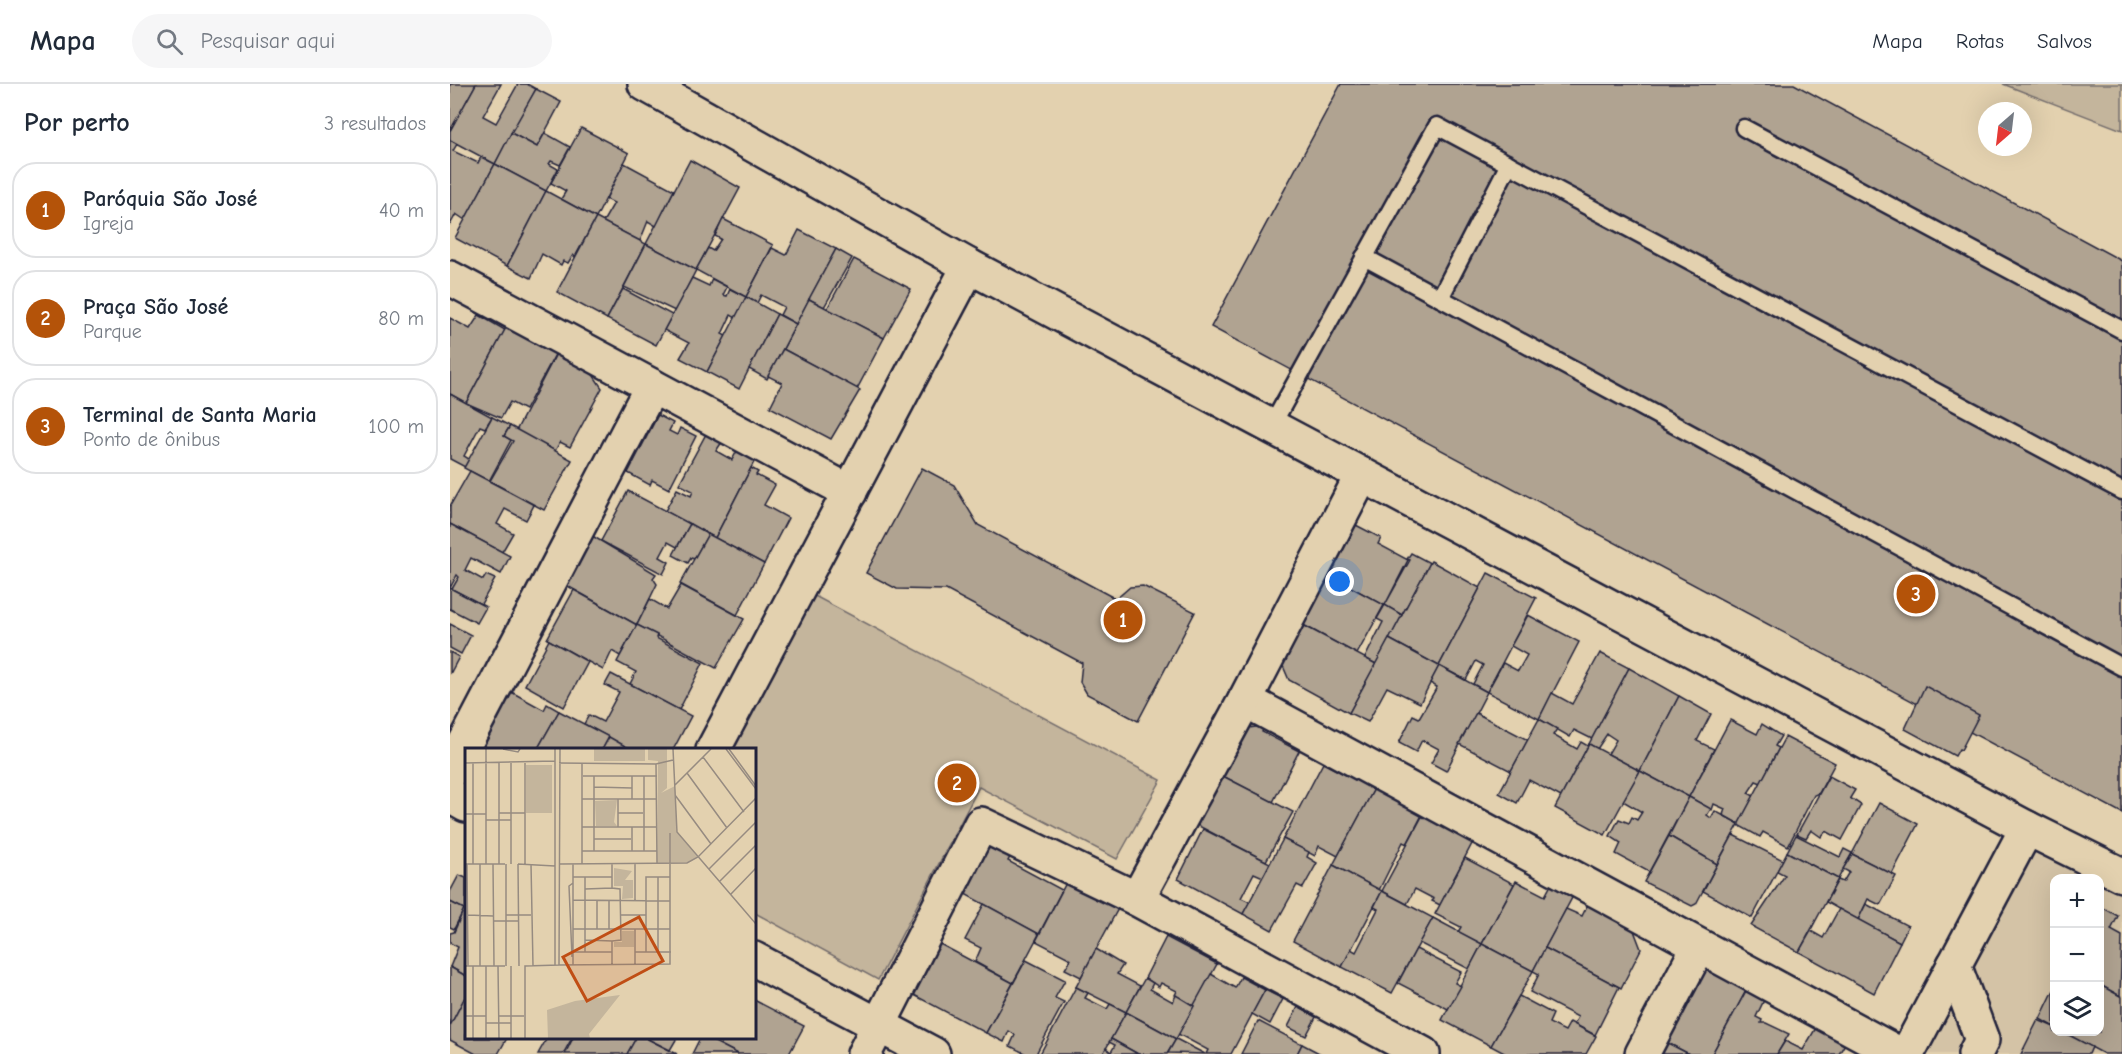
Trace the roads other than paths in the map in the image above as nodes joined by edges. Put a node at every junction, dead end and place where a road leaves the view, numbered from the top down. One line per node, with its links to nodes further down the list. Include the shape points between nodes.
1 (645, 84): 5 (street)
2 (1744, 128): 8 (lane)
3 (1509, 164): 4 (lane, via 1437,126); 7 (lane); 12 (lane)
4 (1364, 257): 7 (lane); 10 (lane)
5 (969, 266): 10 (street); 13 (street)
6 (452, 284): 9 (street)
7 (1440, 298): 14 (lane)
8 (2122, 330)
9 (652, 386): 13 (street); 17 (street)
10 (1271, 427): 11 (street)
11 (1362, 475): 15 (street); 20 (street)
12 (2122, 491)
13 (850, 492): 16 (street)
14 (2122, 667)
15 (1245, 700): 22 (street); 23 (street)
16 (714, 748)
17 (450, 772)
18 (450, 796): 19 (street)
19 (465, 804)
20 (2027, 828): 21 (street); 25 (street)
21 (2122, 876)
22 (1137, 898): 26 (street, via 981,824); 29 (street)
23 (1699, 946): 30 (street); 31 (street)
24 (756, 959): 26 (street)
25 (1954, 965): 32 (street); 33 (street, via 1982,1040)
26 (879, 1026): 27 (street); 28 (street)
27 (864, 1054)
28 (933, 1054)
29 (1423, 1054)
30 (1642, 1054)
31 (1899, 1054)
32 (1907, 1054)
33 (1975, 1054)

